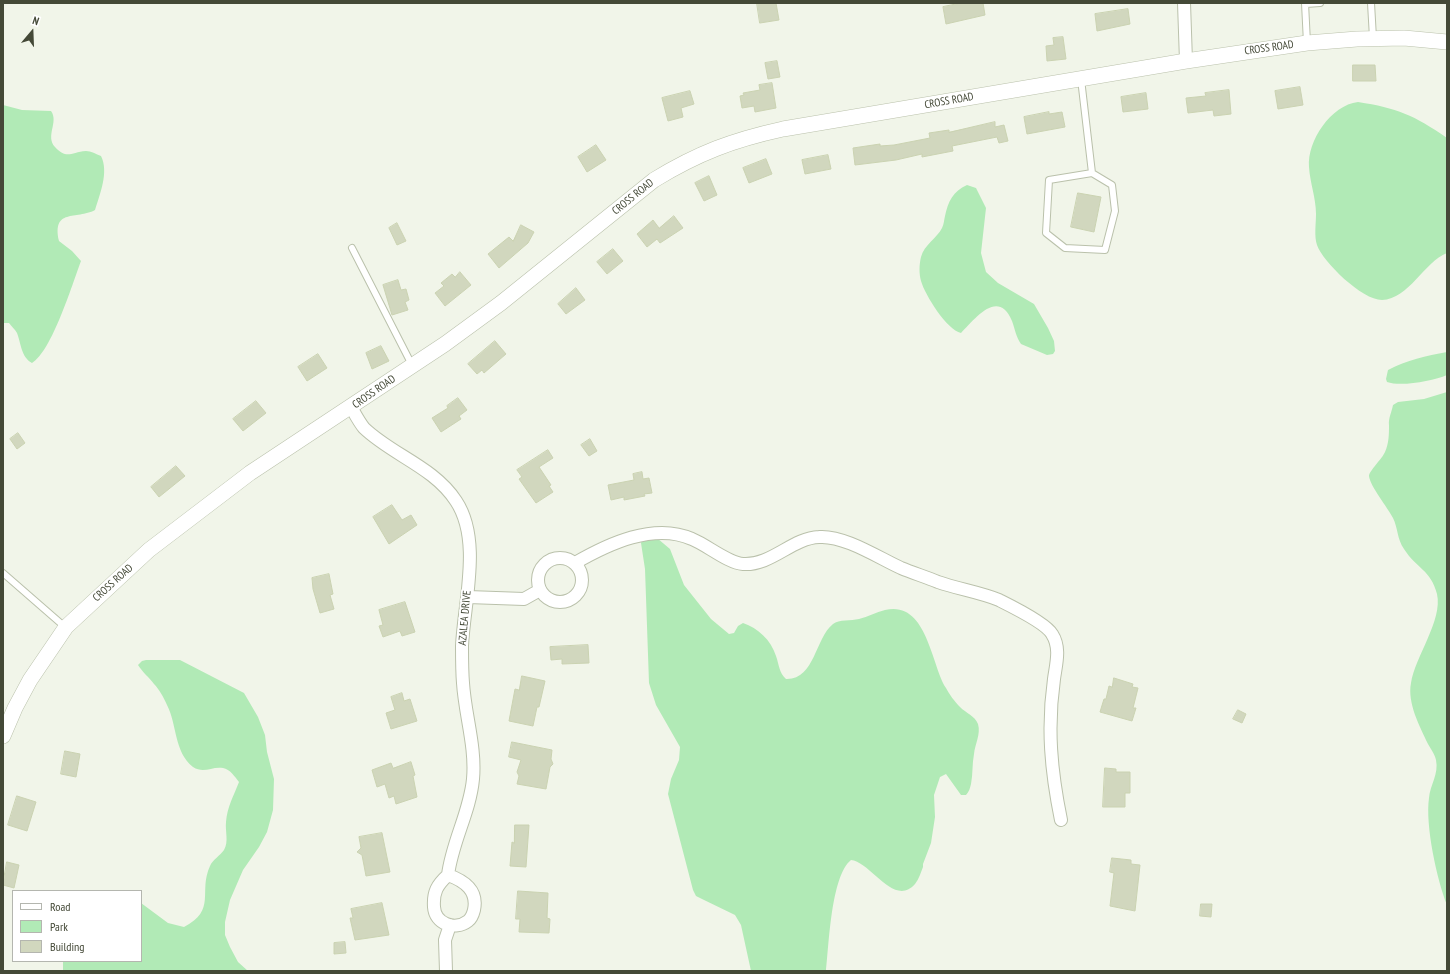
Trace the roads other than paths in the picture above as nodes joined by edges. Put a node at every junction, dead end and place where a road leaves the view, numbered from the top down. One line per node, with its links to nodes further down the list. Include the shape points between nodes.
1 (1184, 3): 8 (street)
2 (1320, 3): 4 (lane)
3 (1371, 3): 5 (lane)
4 (1305, 4): 7 (lane)
5 (1374, 38): 6 (street, CROSS ROAD); 7 (street, CROSS ROAD)
6 (1447, 42)
7 (1307, 43): 8 (street, CROSS ROAD)
8 (1186, 61): 9 (street, CROSS ROAD)
9 (1081, 79): 10 (lane); 12 (street, CROSS ROAD, via 783,129 743,138 709,150 654,180 501,304)
10 (1092, 173): 10 (lane, via 1112,185 1115,211 1105,250 1065,248 1046,233 1049,180)
11 (352, 248): 12 (lane)
12 (412, 365): 13 (street, CROSS ROAD)
13 (351, 407): 17 (street, AZALEA DRIVE, via 363,427 386,446 442,482 456,501 467,526); 18 (street, CROSS ROAD, via 250,473 149,550)
14 (575, 563): 16 (street, via 562,557 543,564 537,577); 16 (street, via 582,576 579,591 574,597 560,602 552,600); 20 (street, via 600,549 660,532 692,538 743,564 762,560 806,539 821,536 860,547 933,580 1000,601 1052,632 1058,645 1050,705 1049,746)
15 (3, 573): 18 (lane)
16 (540, 590): 17 (street, via 524,599)
17 (468, 597): 21 (street, AZALEA DRIVE, via 462,646 463,684 473,778 470,796 450,857)
18 (66, 627): 19 (street, CROSS ROAD, via 30,680 14,708)
19 (3, 736)
20 (1061, 820)
21 (448, 876): 22 (street, via 437,885 433,902 438,919); 22 (street, via 460,879 470,888 475,903 473,915 469,920 461,925)
22 (450, 925): 23 (street, via 445,940)
23 (446, 971)

